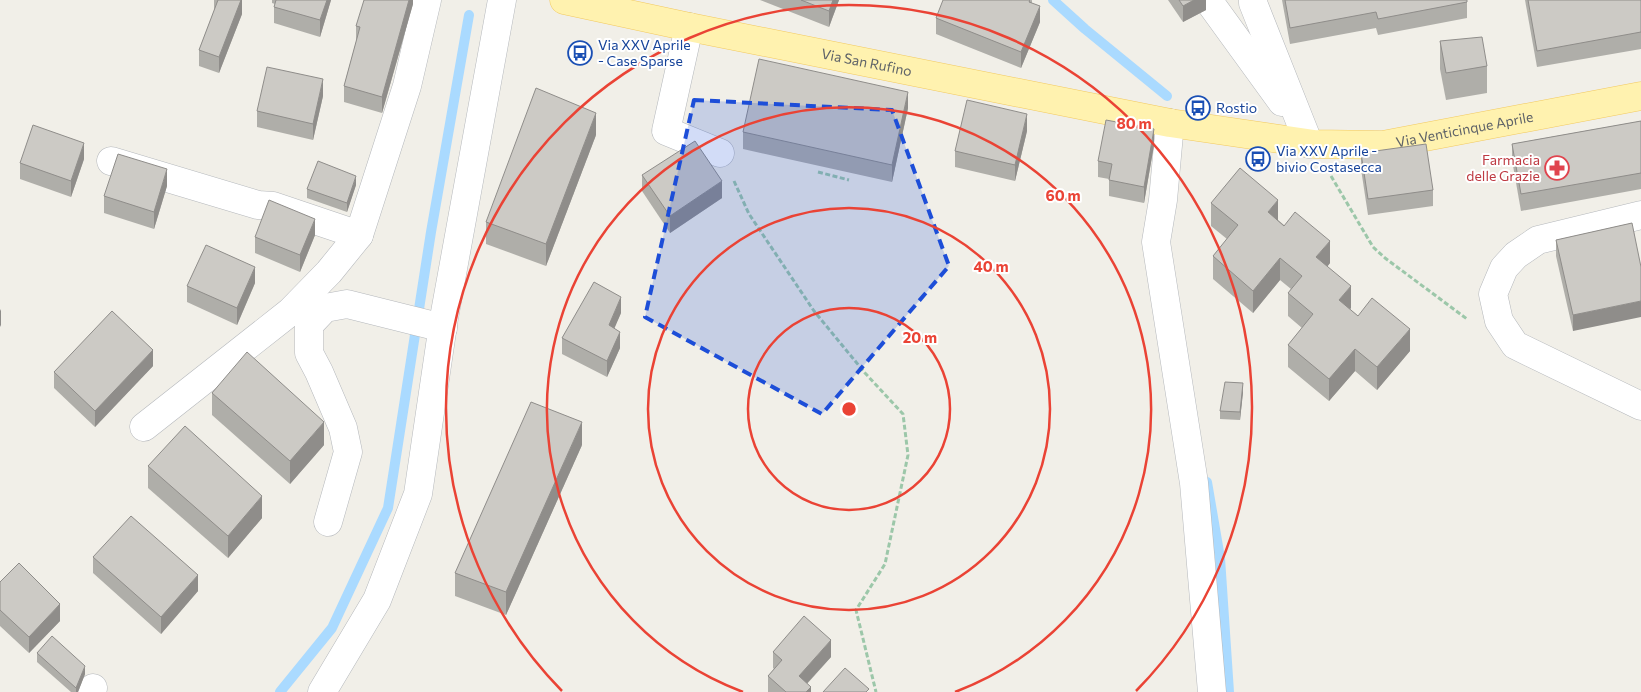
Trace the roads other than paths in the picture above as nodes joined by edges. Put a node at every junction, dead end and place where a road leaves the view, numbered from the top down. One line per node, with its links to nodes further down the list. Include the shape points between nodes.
1 (427, 0): 14 (street, via 407,86)
2 (502, 0): 15 (street)
3 (564, 0): 6 (main road, Via San Rufino)
4 (1208, 0): 8 (street, via 1280,101)
5 (1254, 0): 8 (street)
6 (689, 28): 9 (main road, Via San Rufino); 11 (street, via 666,131)
7 (1641, 96): 10 (main road, Via Venticinque Aprile, via 1383,145)
8 (1296, 113): 10 (street)
9 (1170, 122): 10 (main road, Via Venticinque Aprile); 20 (street, via 1156,242 1194,483)
10 (1309, 144)
11 (720, 153)
12 (111, 161): 14 (street, via 258,205 273,206)
13 (1641, 214): 16 (street, via 1538,240 1504,268 1493,294 1499,321 1515,345)
14 (359, 235): 17 (street, via 330,272 290,312)
15 (443, 328): 18 (street, via 347,304 325,308 309,325 309,353 343,428 348,452); 19 (street, via 418,494 378,600)
16 (1641, 406)
17 (144, 427)
18 (328, 522)
19 (322, 692)
20 (1212, 692)

